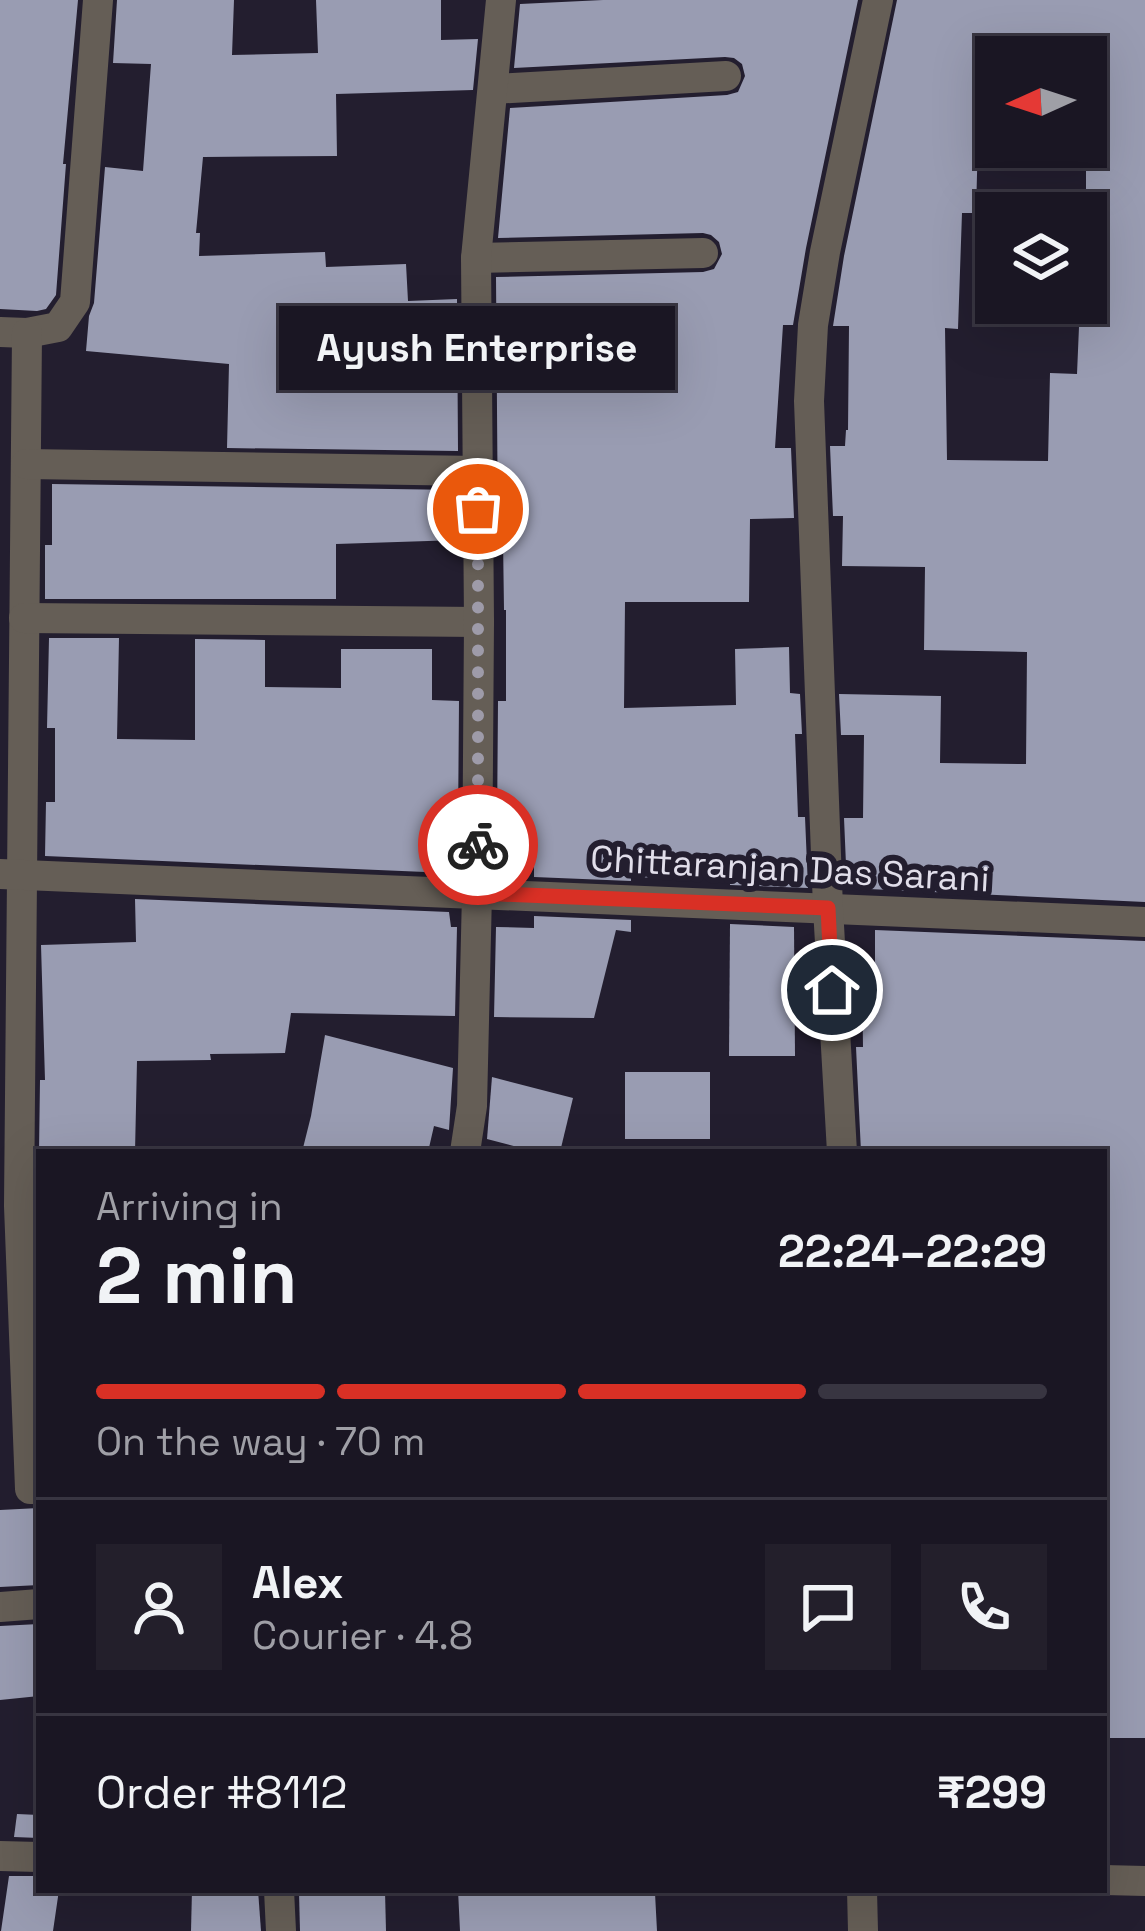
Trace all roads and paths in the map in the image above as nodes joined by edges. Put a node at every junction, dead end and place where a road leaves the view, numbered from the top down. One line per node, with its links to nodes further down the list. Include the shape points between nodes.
1 (98, 0): 8 (street, via 75,302 58,327)
2 (501, 0): 5 (street)
3 (878, 0): 15 (street, via 813,325)
4 (726, 76): 5 (street)
5 (493, 88): 7 (street)
6 (703, 253): 7 (street)
7 (476, 258): 10 (street)
8 (14, 333): 9 (street)
9 (26, 464): 10 (street); 11 (street)
10 (477, 471): 12 (street)
11 (24, 618): 12 (street); 13 (street)
12 (479, 622): 14 (street)
13 (11, 875): 14 (street, Chittaranjan Das Sarani); 19 (street, via 30,1490)
14 (477, 893): 15 (street, Chittaranjan Das Sarani); 17 (street)
15 (828, 908): 16 (street, Chittaranjan Das Sarani); 18 (street)
16 (1145, 922)
17 (465, 1149)
18 (842, 1149)
19 (36, 1489)
20 (36, 1604): 21 (street)
21 (0, 1607)
22 (0, 1856): 23 (street)
23 (36, 1857)
24 (1107, 1880): 25 (street)
25 (1145, 1881)
26 (279, 1893): 28 (street)
27 (862, 1893): 29 (street)
28 (281, 1931)
29 (863, 1931)

